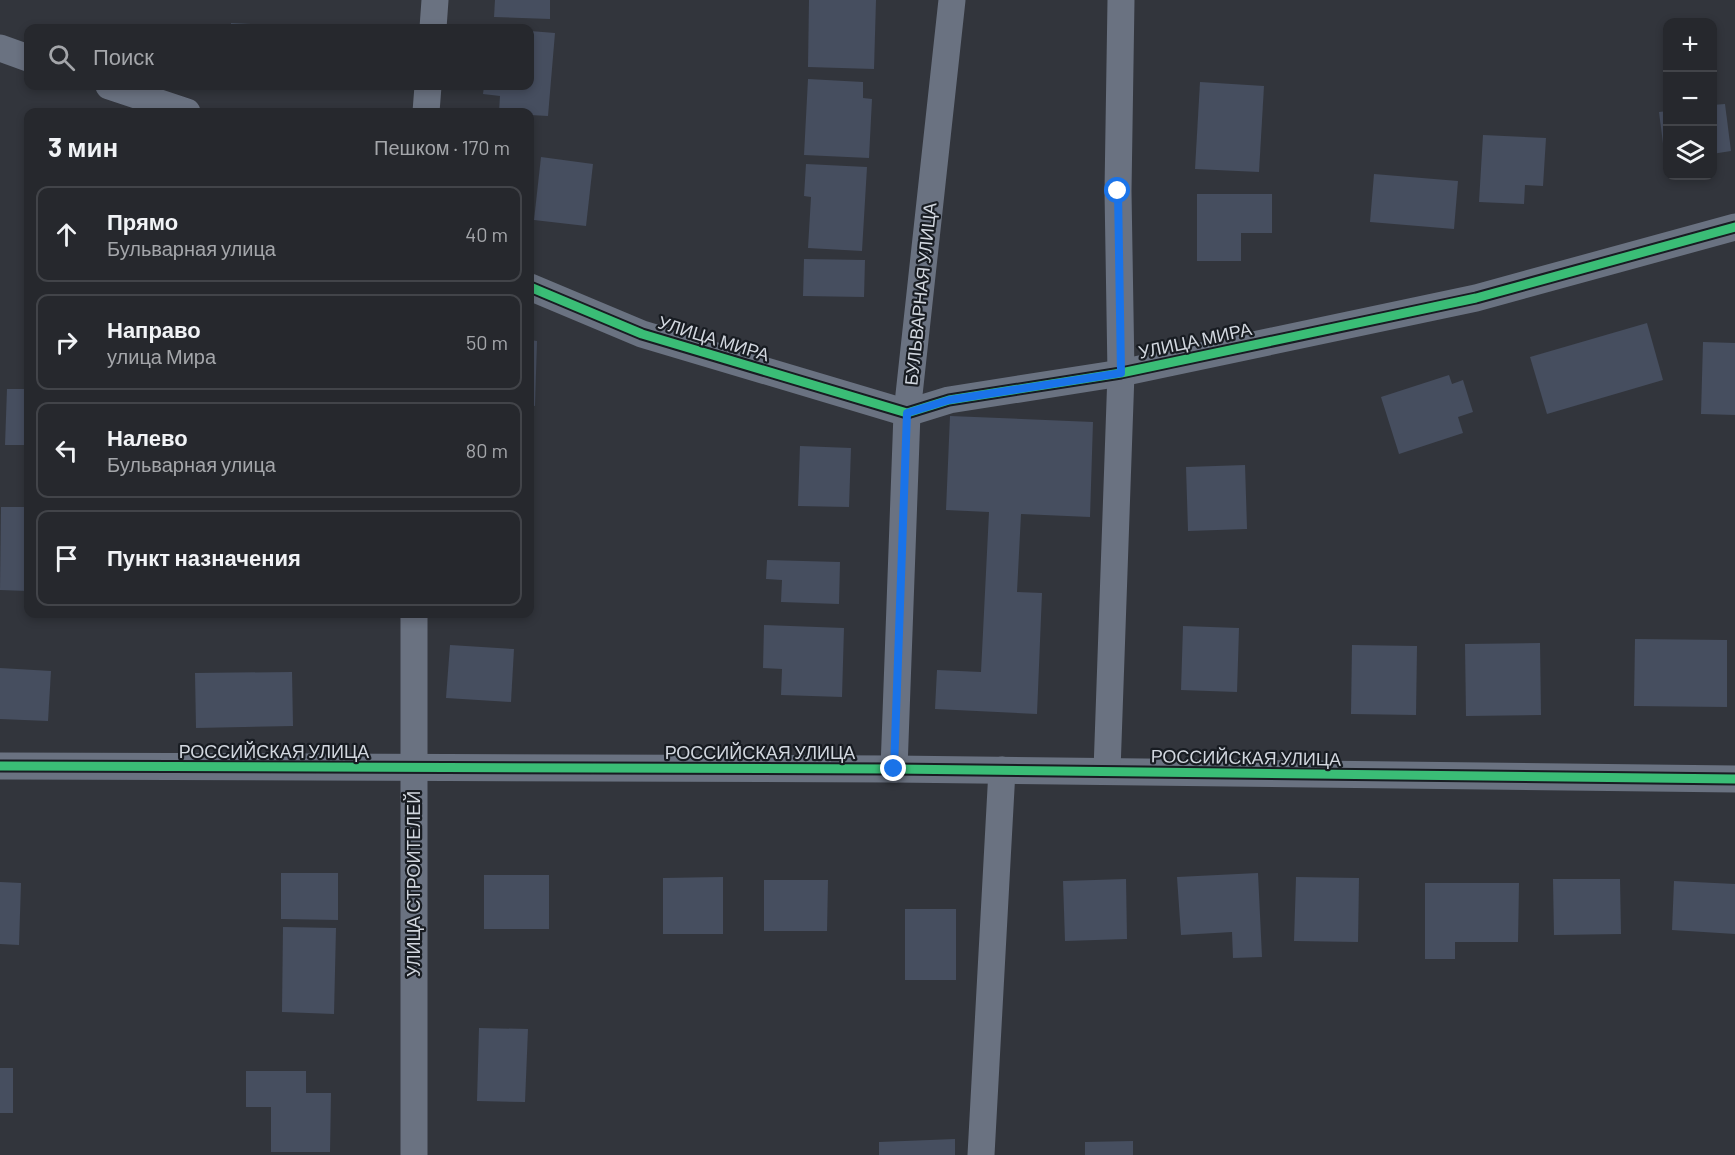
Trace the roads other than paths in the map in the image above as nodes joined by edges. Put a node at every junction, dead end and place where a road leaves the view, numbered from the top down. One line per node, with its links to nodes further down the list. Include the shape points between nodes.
1 (435, 0): 4 (street)
2 (952, 0): 14 (street, БУЛЬВАРНАЯ УЛИЦА)
3 (1121, 0): 13 (street)
4 (433, 24)
5 (0, 48): 6 (street)
6 (24, 57)
7 (121, 90): 9 (street)
8 (428, 90): 10 (street)
9 (175, 108)
10 (426, 108)
11 (1735, 228): 13 (street, УЛИЦА МИРА, via 1476,298)
12 (534, 289): 14 (street, УЛИЦА МИРА, via 642,334)
13 (1121, 373): 14 (street, УЛИЦА МИРА, via 949,400); 20 (street)
14 (907, 413): 18 (street, БУЛЬВАРНАЯ УЛИЦА)
15 (414, 618): 17 (street, УЛИЦА СТРОИТЕЛЕЙ)
16 (0, 766): 17 (street, РОССИЙСКАЯ УЛИЦА)
17 (413, 768): 18 (street, РОССИЙСКАЯ УЛИЦА); 22 (street, УЛИЦА СТРОИТЕЛЕЙ)
18 (894, 769): 19 (street, РОССИЙСКАЯ УЛИЦА)
19 (1002, 770): 20 (street, РОССИЙСКАЯ УЛИЦА); 23 (street)
20 (1107, 771): 21 (street, РОССИЙСКАЯ УЛИЦА)
21 (1735, 779)
22 (414, 1155)
23 (981, 1155)

